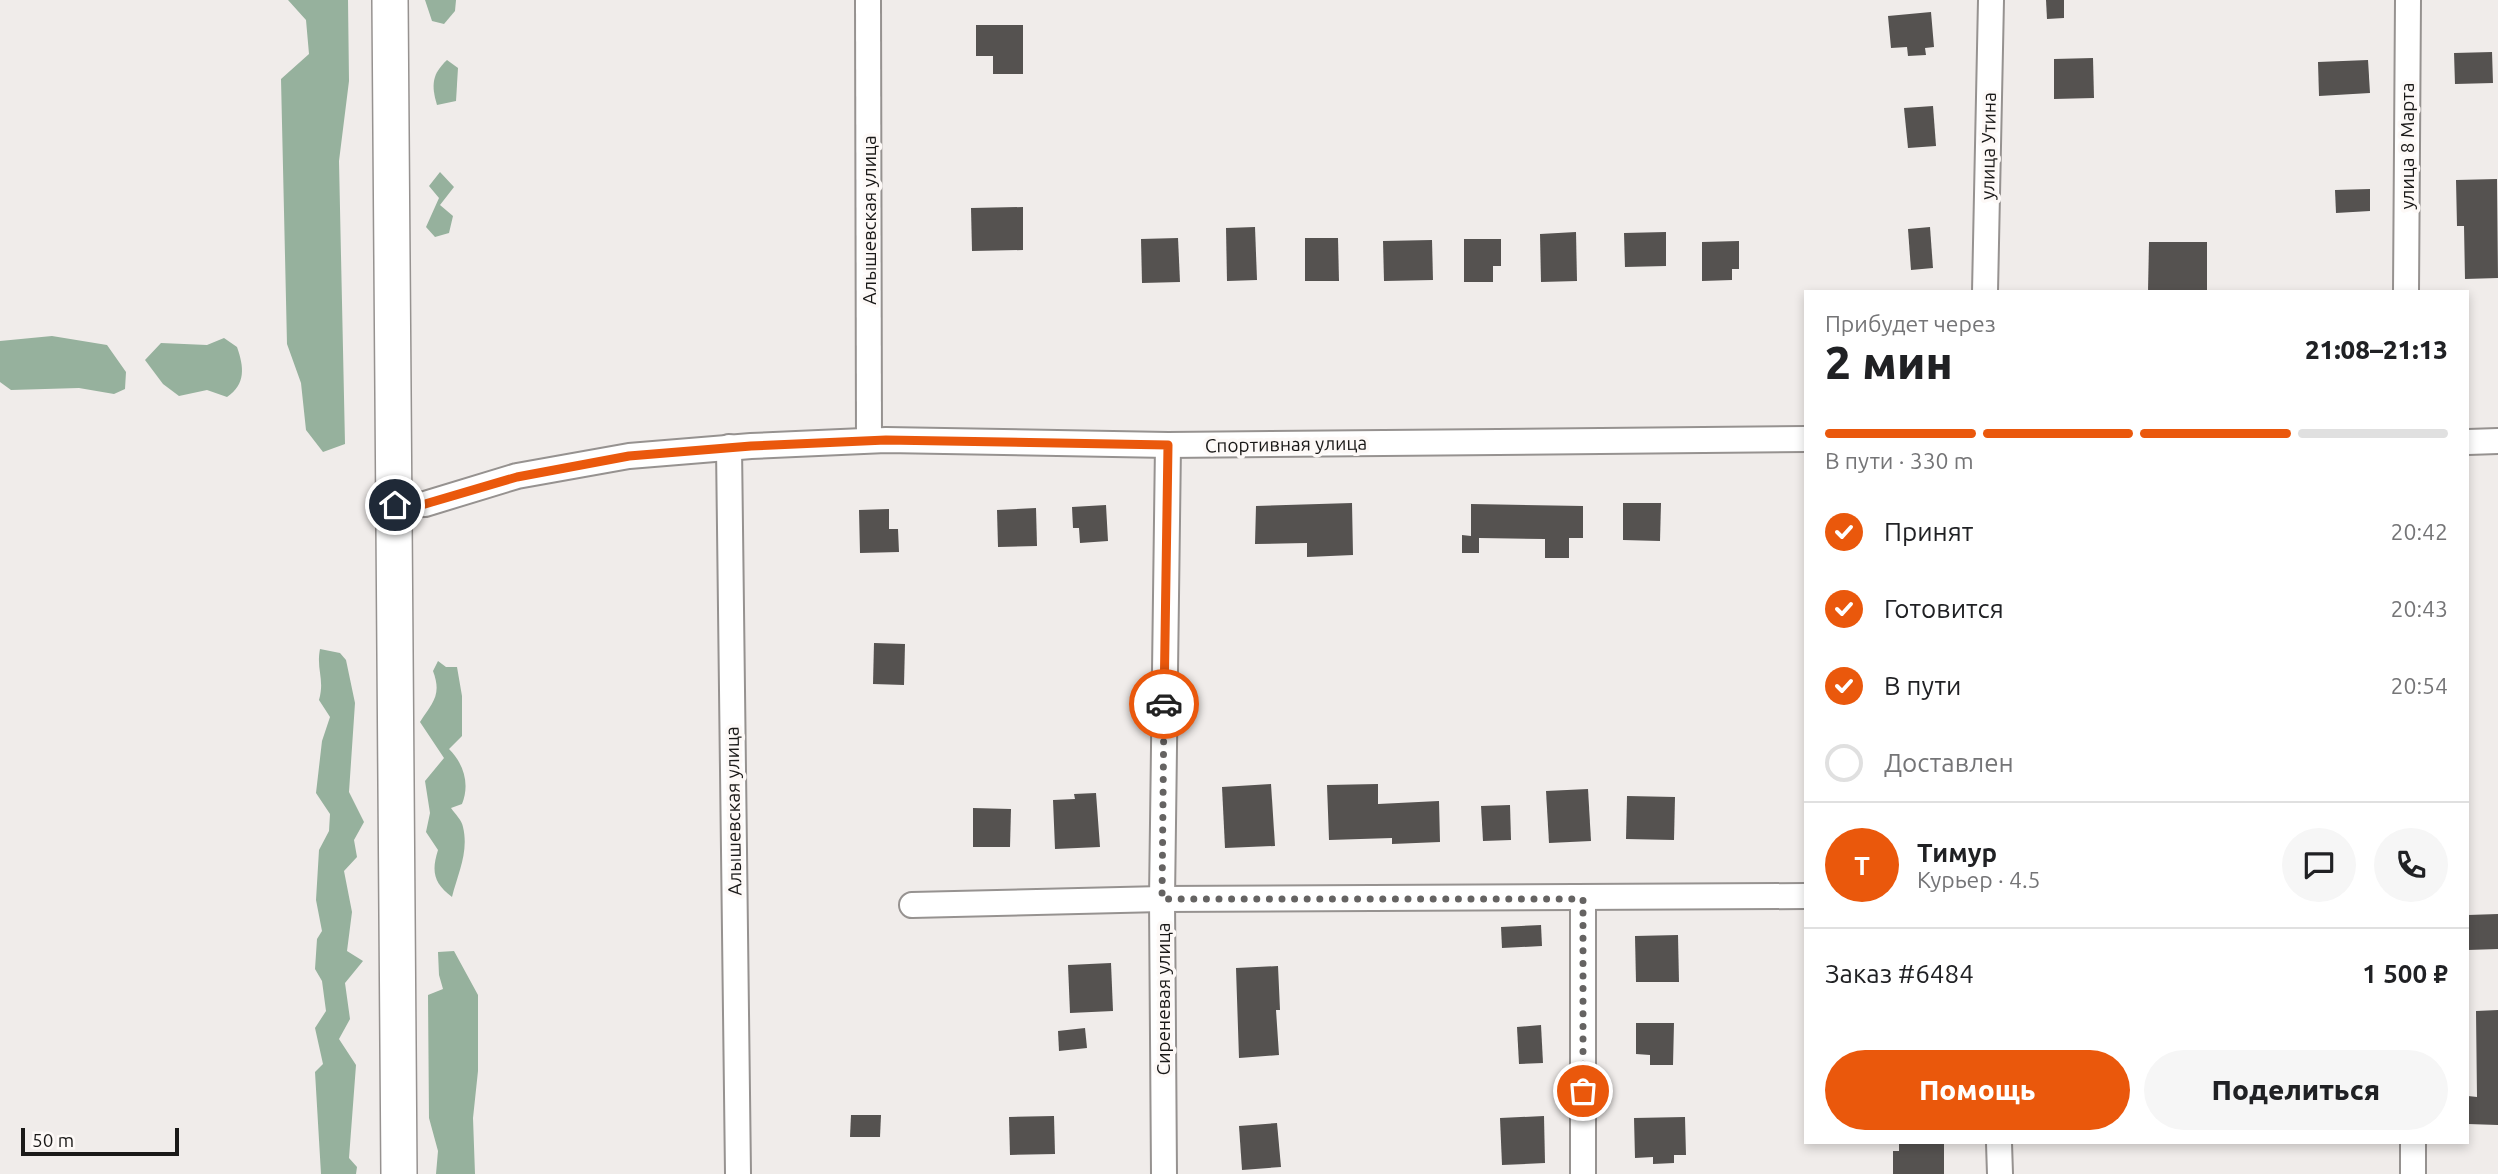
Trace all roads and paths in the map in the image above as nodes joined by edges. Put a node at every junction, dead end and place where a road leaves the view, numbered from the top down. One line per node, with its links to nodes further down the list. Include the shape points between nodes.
1 (390, 0): 13 (main road)
2 (868, 0): 8 (street, Алышевская улица)
3 (1990, 0): 5 (street, улица Утина)
4 (2408, 0): 6 (street, улица 8 Марта)
5 (1985, 290)
6 (2406, 290)
7 (1804, 439): 11 (street, Спортивная улица)
8 (869, 440): 11 (street, Спортивная улица); 12 (street, Спортивная улица)
9 (2498, 441): 10 (street)
10 (2469, 442)
11 (1168, 445): 15 (street, Сиреневая улица)
12 (729, 447): 13 (street, Спортивная улица, via 629,456 517,477 425,504); 21 (street, Алышевская улица)
13 (395, 505): 20 (main road)
14 (1804, 896): 16 (street)
15 (1162, 899): 16 (street); 17 (street); 22 (street, Сиреневая улица)
16 (1583, 899): 23 (street)
17 (912, 905)
18 (1999, 1144): 24 (street)
19 (2413, 1144): 25 (street)
20 (399, 1174)
21 (738, 1174)
22 (1164, 1174)
23 (1583, 1174)
24 (2000, 1174)
25 (2413, 1174)

